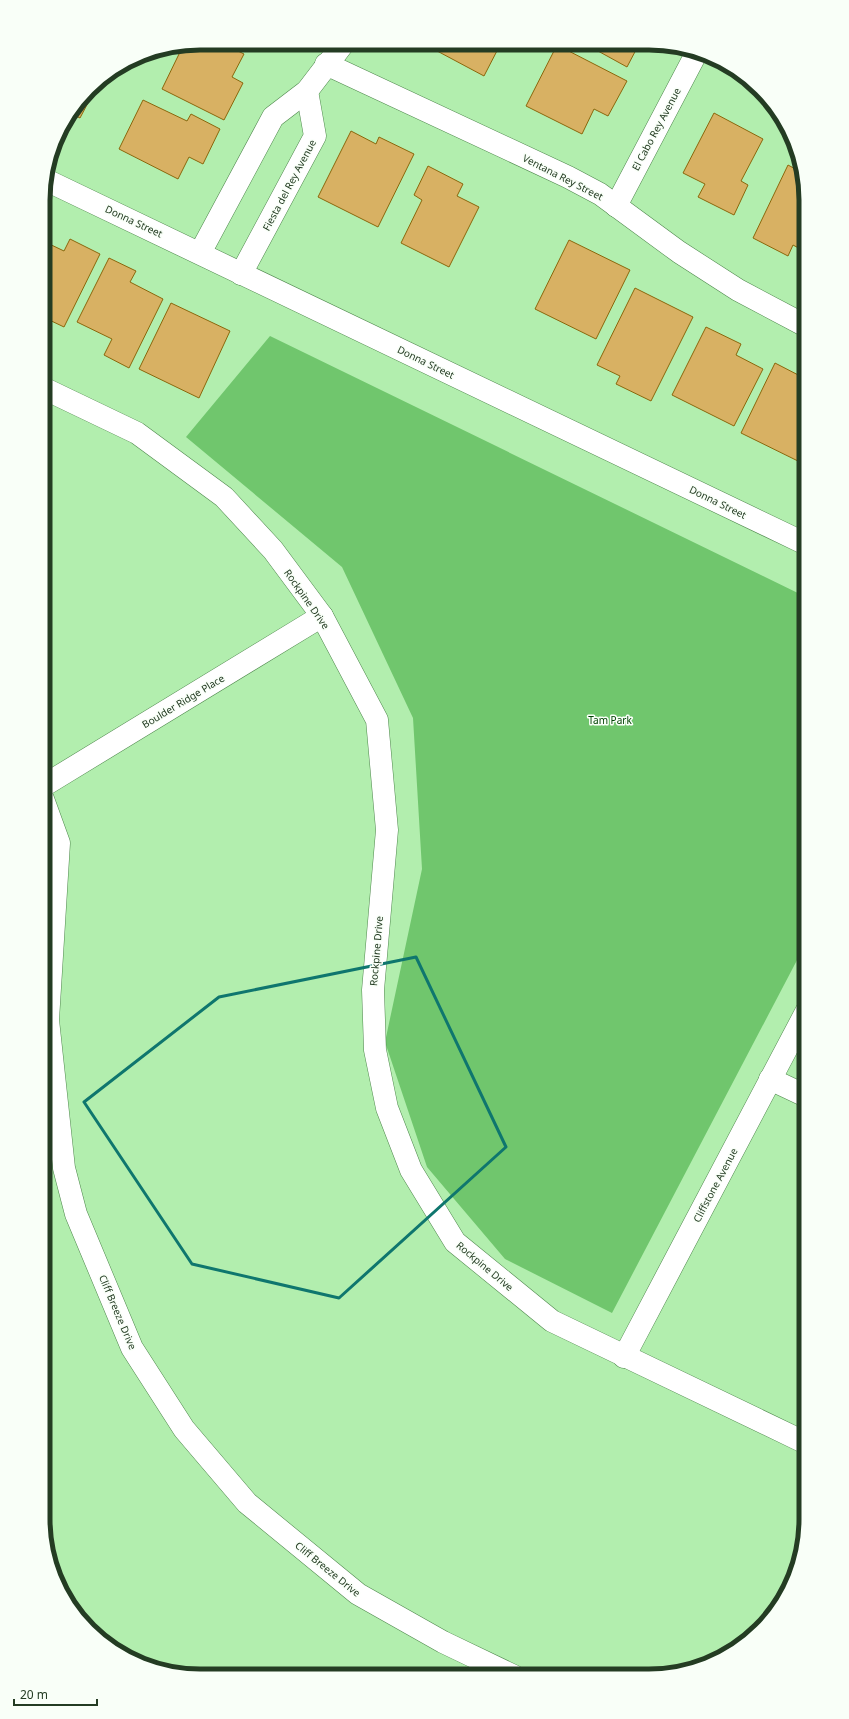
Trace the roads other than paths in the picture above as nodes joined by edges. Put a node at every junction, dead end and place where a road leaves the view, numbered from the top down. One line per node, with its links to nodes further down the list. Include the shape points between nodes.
1 (338, 50): 3 (street)
2 (694, 57): 6 (street, El Cabo Rey Avenue)
3 (326, 64): 4 (street); 6 (street, Ventana Rey Street, via 568,177)
4 (307, 91): 7 (street, via 273,117); 8 (street, Fiesta del Rey Avenue, via 315,136)
5 (51, 182): 7 (street, Donna Street)
6 (616, 206): 9 (street, Ventana Rey Street, via 738,290)
7 (200, 253): 8 (street, Donna Street)
8 (241, 274): 11 (street, Donna Street)
9 (799, 322)
10 (50, 391): 12 (street, Rockpine Drive, via 137,432 224,497 273,550)
11 (799, 541)
12 (322, 616): 13 (street, Boulder Ridge Place); 20 (street, Rockpine Drive, via 377,720 387,830 372,990 375,1050 387,1108 411,1170 456,1242 552,1322)
13 (50, 782)
14 (50, 818): 15 (street, Cliff Breeze Drive, via 59,843)
15 (50, 957)
16 (799, 1025): 18 (street, Cliffstone Avenue)
17 (50, 1059): 22 (street, Cliff Breeze Drive, via 64,1168 76,1214 132,1348 184,1429 247,1502 358,1594 443,1642)
18 (770, 1079): 19 (street); 20 (street, Cliffstone Avenue)
19 (799, 1093)
20 (624, 1357): 21 (street, Rockpine Drive)
21 (799, 1440)
22 (499, 1669)

